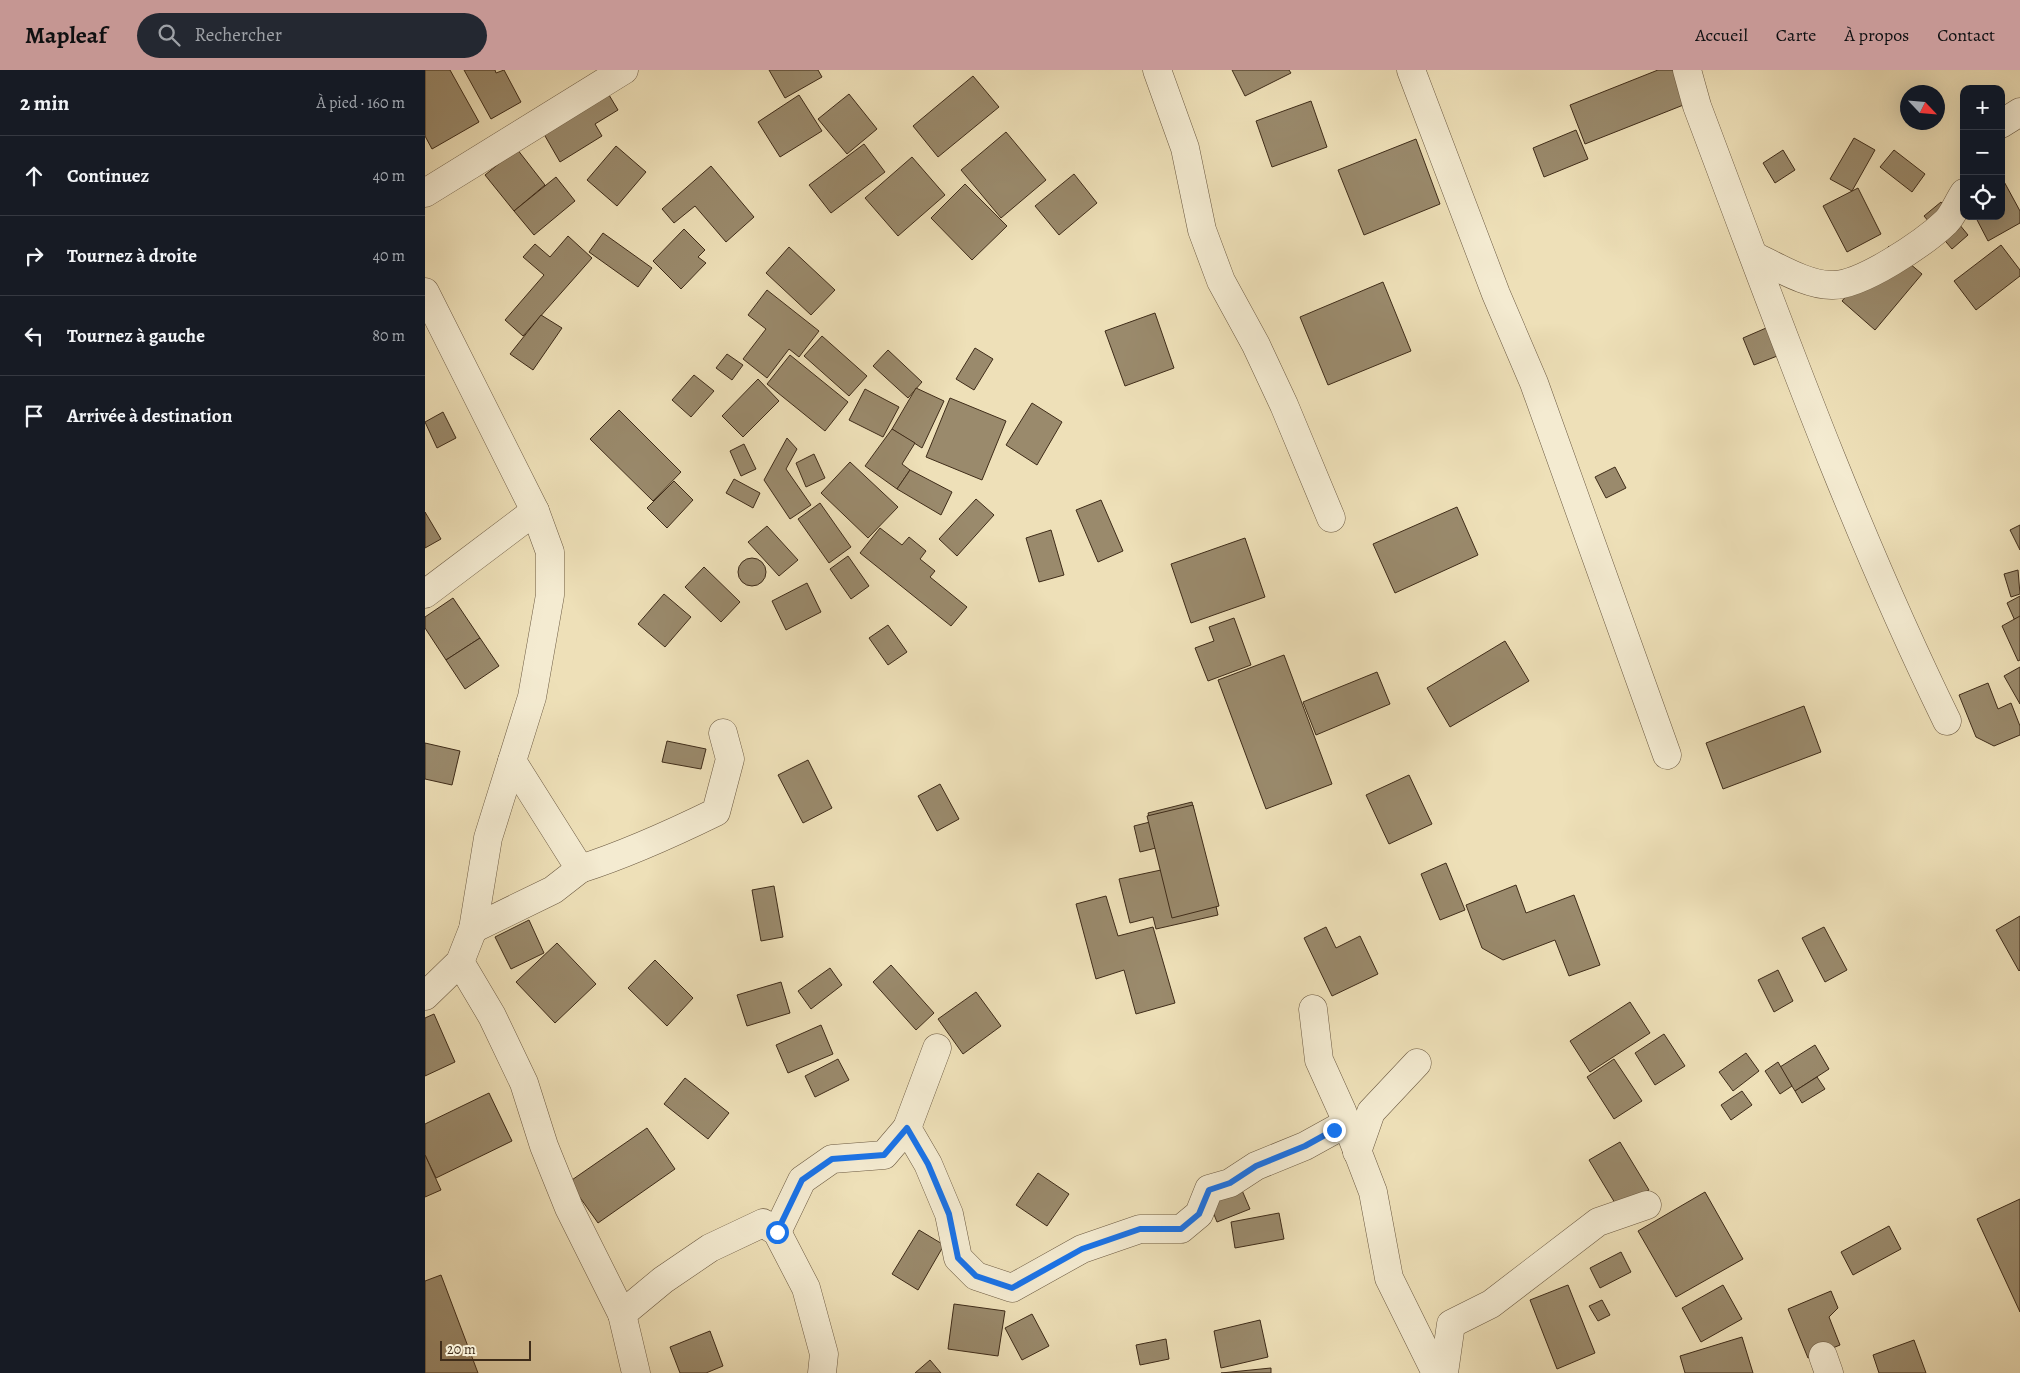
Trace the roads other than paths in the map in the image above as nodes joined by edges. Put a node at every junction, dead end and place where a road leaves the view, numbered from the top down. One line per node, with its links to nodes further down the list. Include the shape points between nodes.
1 (624, 70): 7 (street)
2 (1157, 70): 12 (street, via 1185,148 1202,230 1221,282 1284,405)
3 (1411, 70): 16 (street, via 1534,383)
4 (1687, 70): 9 (street, via 1697,106)
5 (2020, 112): 6 (street)
6 (2005, 121)
7 (425, 194)
8 (1960, 200): 9 (street, via 1947,222 1908,250 1875,272 1833,285 1802,279)
9 (1754, 256): 14 (street, via 1901,624)
10 (428, 307): 11 (street)
11 (535, 511): 13 (street); 17 (street, via 550,552 550,595 533,697)
12 (1331, 518)
13 (425, 594)
14 (1947, 721)
15 (723, 733): 18 (street, via 730,759 716,812 617,857)
16 (1667, 755)
17 (512, 761): 18 (street); 19 (street, via 488,838)
18 (580, 869): 19 (street, via 553,890)
19 (473, 929): 20 (street)
20 (460, 962): 21 (street); 30 (street, via 492,1016 524,1084 569,1208)
21 (425, 996)
22 (1313, 1009): 25 (street, via 1319,1060)
23 (937, 1048): 26 (street)
24 (1417, 1063): 27 (street, via 1371,1112)
25 (1348, 1126): 26 (street, via 1209,1190 1199,1214 1181,1229 1140,1229 1082,1249 1012,1288 976,1276 958,1258 949,1214 928,1164); 27 (street)
26 (907, 1128): 29 (street, via 884,1155 832,1159 802,1180)
27 (1357, 1152): 33 (street, via 1373,1192 1389,1278)
28 (1647, 1205): 34 (street, via 1598,1222 1491,1304 1451,1324)
29 (777, 1232): 30 (street, via 763,1223 710,1248 663,1280); 32 (street, via 806,1288 824,1354)
30 (622, 1314): 31 (street)
31 (636, 1373)
32 (822, 1373)
33 (1436, 1373)
34 (1444, 1373)

